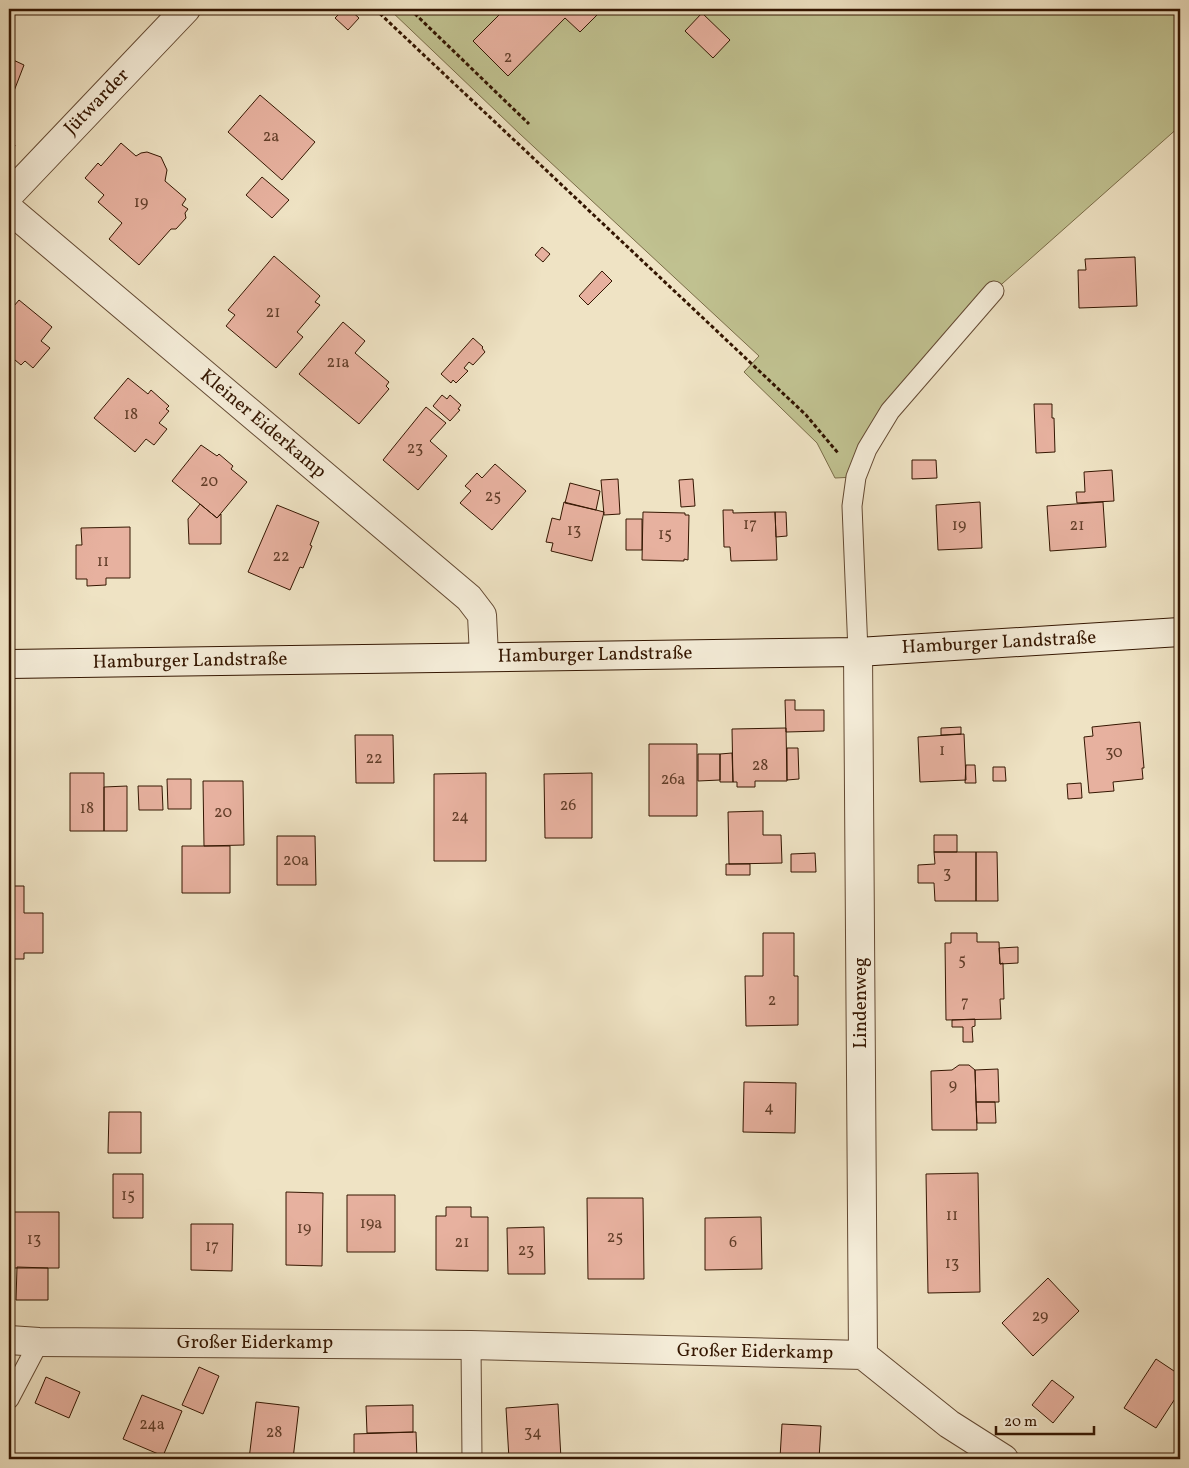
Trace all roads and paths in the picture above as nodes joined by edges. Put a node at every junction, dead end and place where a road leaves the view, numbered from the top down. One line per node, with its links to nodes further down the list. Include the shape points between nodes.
1 (186, 9): 5 (street, Jütwarder)
2 (375, 9): 8 (path, via 806,415)
3 (410, 9): 4 (path)
4 (529, 124)
5 (9, 195)
6 (9, 209): 11 (street, Kleiner Eiderkamp, via 470,598 482,615)
7 (994, 291): 8 (lane, via 890,411 867,450)
8 (856, 477): 10 (lane, via 852,506)
9 (1180, 632): 10 (street, Hamburger Landstraße)
10 (858, 652): 11 (street, Hamburger Landstraße); 16 (street, Lindenweg)
11 (484, 656): 12 (street, Hamburger Landstraße)
12 (9, 664)
13 (9, 1340): 14 (street, Großer Eiderkamp)
14 (39, 1342): 15 (street, Großer Eiderkamp); 17 (lane)
15 (471, 1345): 16 (street, Großer Eiderkamp); 18 (lane)
16 (863, 1355): 19 (street, via 948,1424)
17 (9, 1399)
18 (472, 1459)
19 (1004, 1459)

